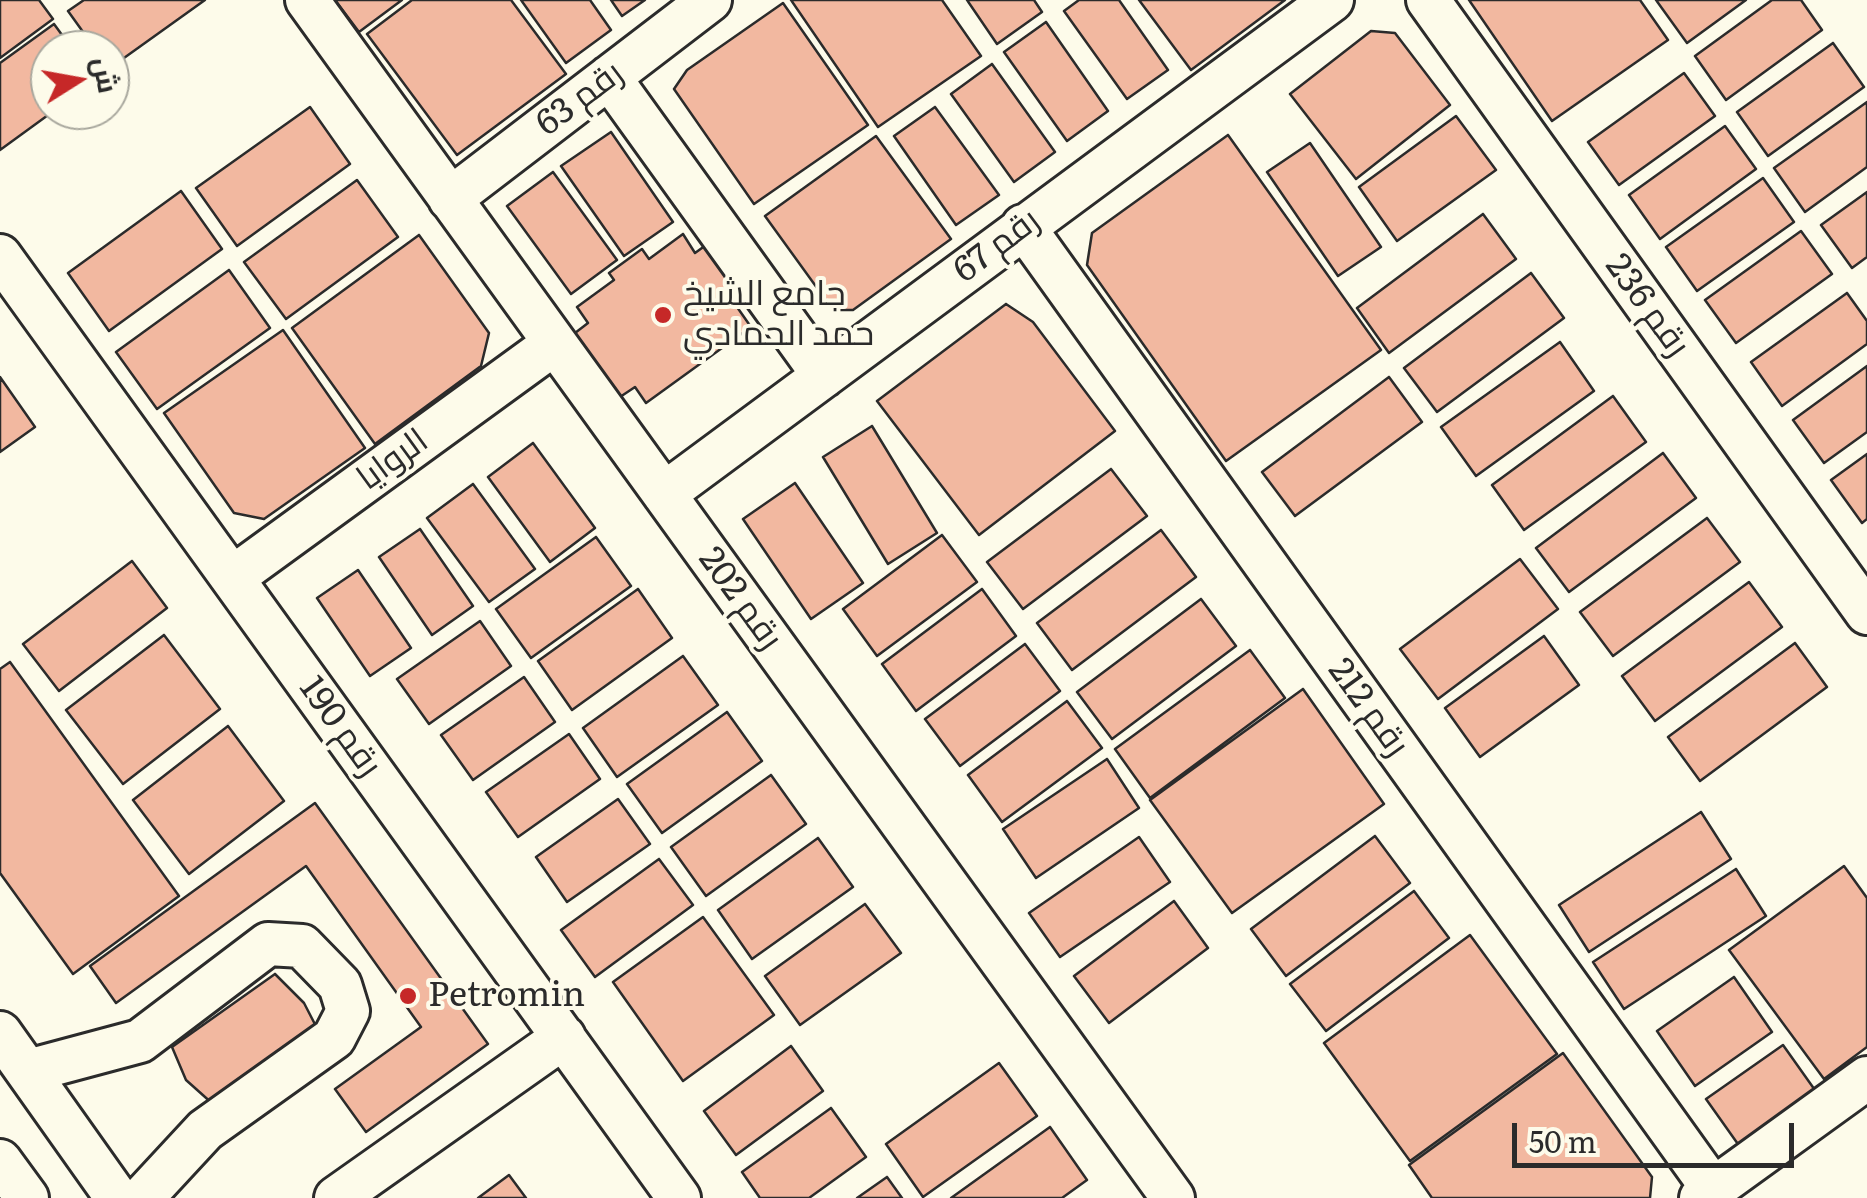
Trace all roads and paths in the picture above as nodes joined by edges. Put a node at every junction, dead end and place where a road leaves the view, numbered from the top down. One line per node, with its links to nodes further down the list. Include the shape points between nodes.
1 (307, 0): 6 (street, رقم 202)
2 (710, 0): 5 (street, رقم 63)
3 (1332, 0): 7 (street, رقم 67)
4 (1428, 0): 13 (street, رقم 236)
5 (609, 77): 6 (street, رقم 63); 10 (street)
6 (450, 199): 9 (street, رقم 202)
7 (1023, 226): 10 (street, رقم 67); 19 (street, رقم 212)
8 (0, 256): 12 (street, رقم 190)
9 (555, 342): 11 (street, رقم 202); 12 (street, الروايا)
10 (824, 376): 11 (street, رقم 67)
11 (664, 494): 25 (street, رقم 202)
12 (232, 578): 15 (street, رقم 190)
13 (1867, 613)
14 (0, 1033): 16 (street)
15 (564, 1038): 23 (street); 24 (street, رقم 190)
16 (28, 1072): 21 (street); 22 (street, via 140,1042 268,944 302,946 340,985 348,1011 334,1038 205,1130)
17 (1867, 1078): 19 (street)
18 (0, 1161): 20 (street)
19 (1707, 1194)
20 (27, 1198)
21 (117, 1198)
22 (142, 1198)
23 (336, 1198)
24 (680, 1198)
25 (1173, 1198)

